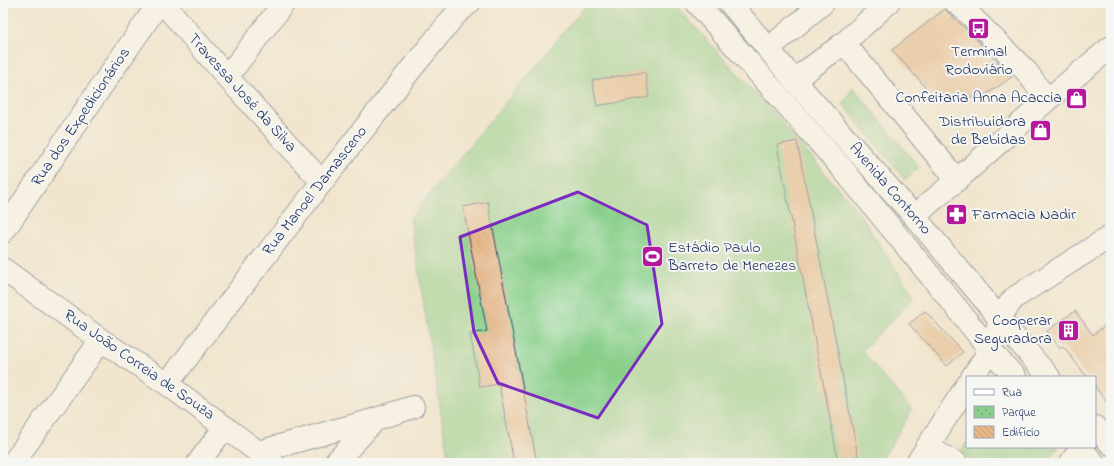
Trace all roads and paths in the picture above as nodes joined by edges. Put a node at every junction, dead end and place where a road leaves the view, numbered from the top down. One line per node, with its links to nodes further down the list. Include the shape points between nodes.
1 (159, 3): 19 (street, Rua dos Expedicionários)
2 (163, 3): 13 (street, Travessa José da Silva)
3 (284, 3): 13 (street)
4 (469, 3): 17 (street, Rua Manoel Damasceno, via 456,14)
5 (696, 3): 24 (street, Avenida Contorno, via 841,167)
6 (730, 3): 12 (street, Avenida Contorno)
7 (823, 3): 12 (street)
8 (888, 3): 10 (street)
9 (960, 10): 15 (street, via 1027,72)
10 (844, 43): 14 (street); 16 (street)
11 (1111, 47): 15 (street)
12 (768, 49): 14 (street, Avenida Contorno)
13 (227, 77): 17 (street, Travessa José da Silva)
14 (794, 80): 18 (street, Avenida Contorno)
15 (1047, 100): 16 (street)
16 (957, 180): 18 (street)
17 (322, 182): 28 (street, Rua Manoel Damasceno)
18 (914, 216): 22 (street, Avenida Contorno)
19 (3, 232)
20 (1111, 236): 22 (street, via 1014,298)
21 (3, 269): 23 (street, Rua João Correia de Souza)
22 (1000, 320): 24 (street); 27 (street, Avenida Contorno)
23 (101, 340): 28 (street, Rua João Correia de Souza); 37 (street)
24 (990, 350): 25 (street); 26 (street, Avenida Contorno)
25 (973, 376)
26 (1014, 376)
27 (1048, 376)
28 (166, 384): 32 (street, Rua João Correia de Souza)
29 (966, 387): 35 (street)
30 (413, 407): 31 (street)
31 (376, 419): 36 (street); 39 (street)
32 (225, 426): 36 (street, Rua João Correia de Souza); 38 (street)
33 (1096, 428): 34 (street)
34 (1111, 444)
35 (922, 455): 40 (street)
36 (266, 458)
37 (13, 463)
38 (198, 463)
39 (335, 463)
40 (956, 463)

